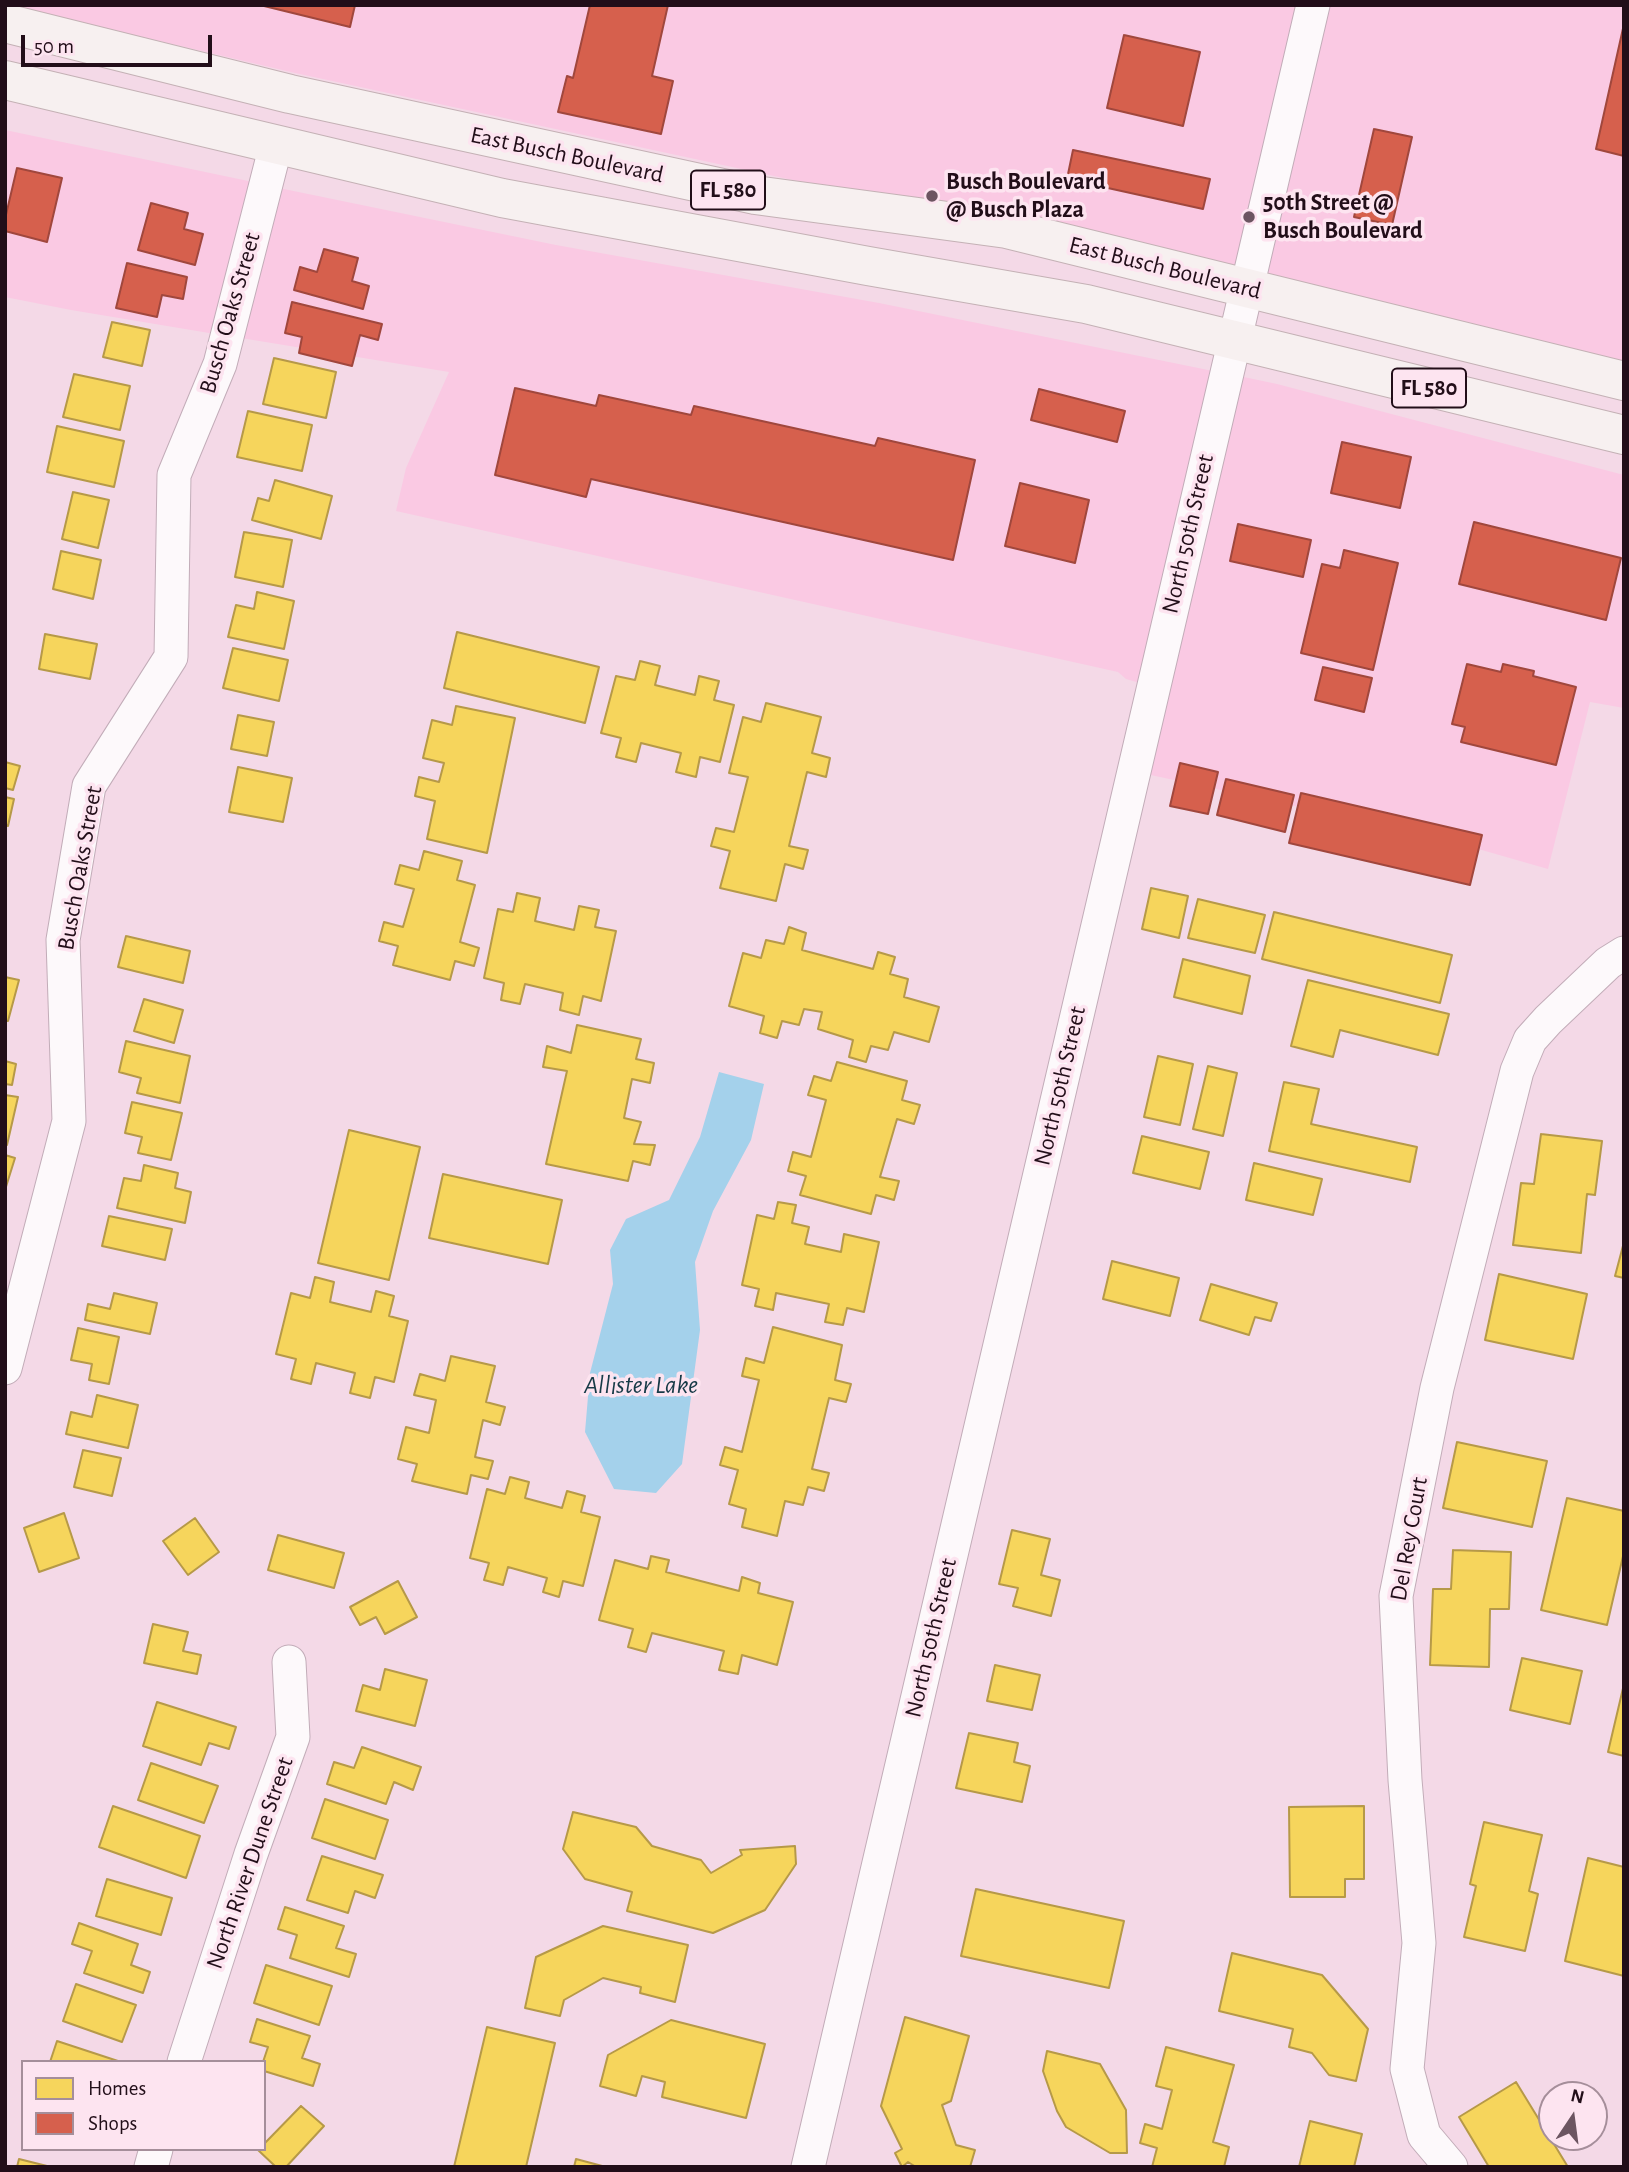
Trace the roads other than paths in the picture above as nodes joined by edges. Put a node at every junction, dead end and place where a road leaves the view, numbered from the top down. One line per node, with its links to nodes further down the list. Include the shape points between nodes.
1 (1313, 5): 7 (street, North 50th Street)
2 (5, 23): 5 (main road, East Busch Boulevard / FL 580, via 289,94)
3 (5, 80): 4 (main road, FL 580)
4 (276, 145): 6 (main road, FL 580); 12 (street, Busch Oaks Street, via 220,364 174,475 171,657 89,786 63,940 69,1121)
5 (755, 195): 6 (main road, via 679,203 553,184); 7 (main road, East Busch Boulevard / FL 580, via 1007,229)
6 (502, 198): 8 (main road, FL 580, via 1086,304)
7 (1246, 287): 8 (street, North 50th Street); 9 (main road, East Busch Boulevard / FL 580)
8 (1234, 340): 10 (main road, FL 580); 15 (street, North 50th Street)
9 (1624, 381)
10 (1624, 435)
11 (1624, 953): 16 (street, Del Rey Court, via 1548,1020 1530,1040 1517,1071 1437,1388 1396,1596 1419,1943 1408,2068 1424,2134)
12 (5, 1368)
13 (289, 1662): 14 (street, North River Dune Street, via 293,1737)
14 (185, 2060)
15 (808, 2167)
16 (1451, 2167)

